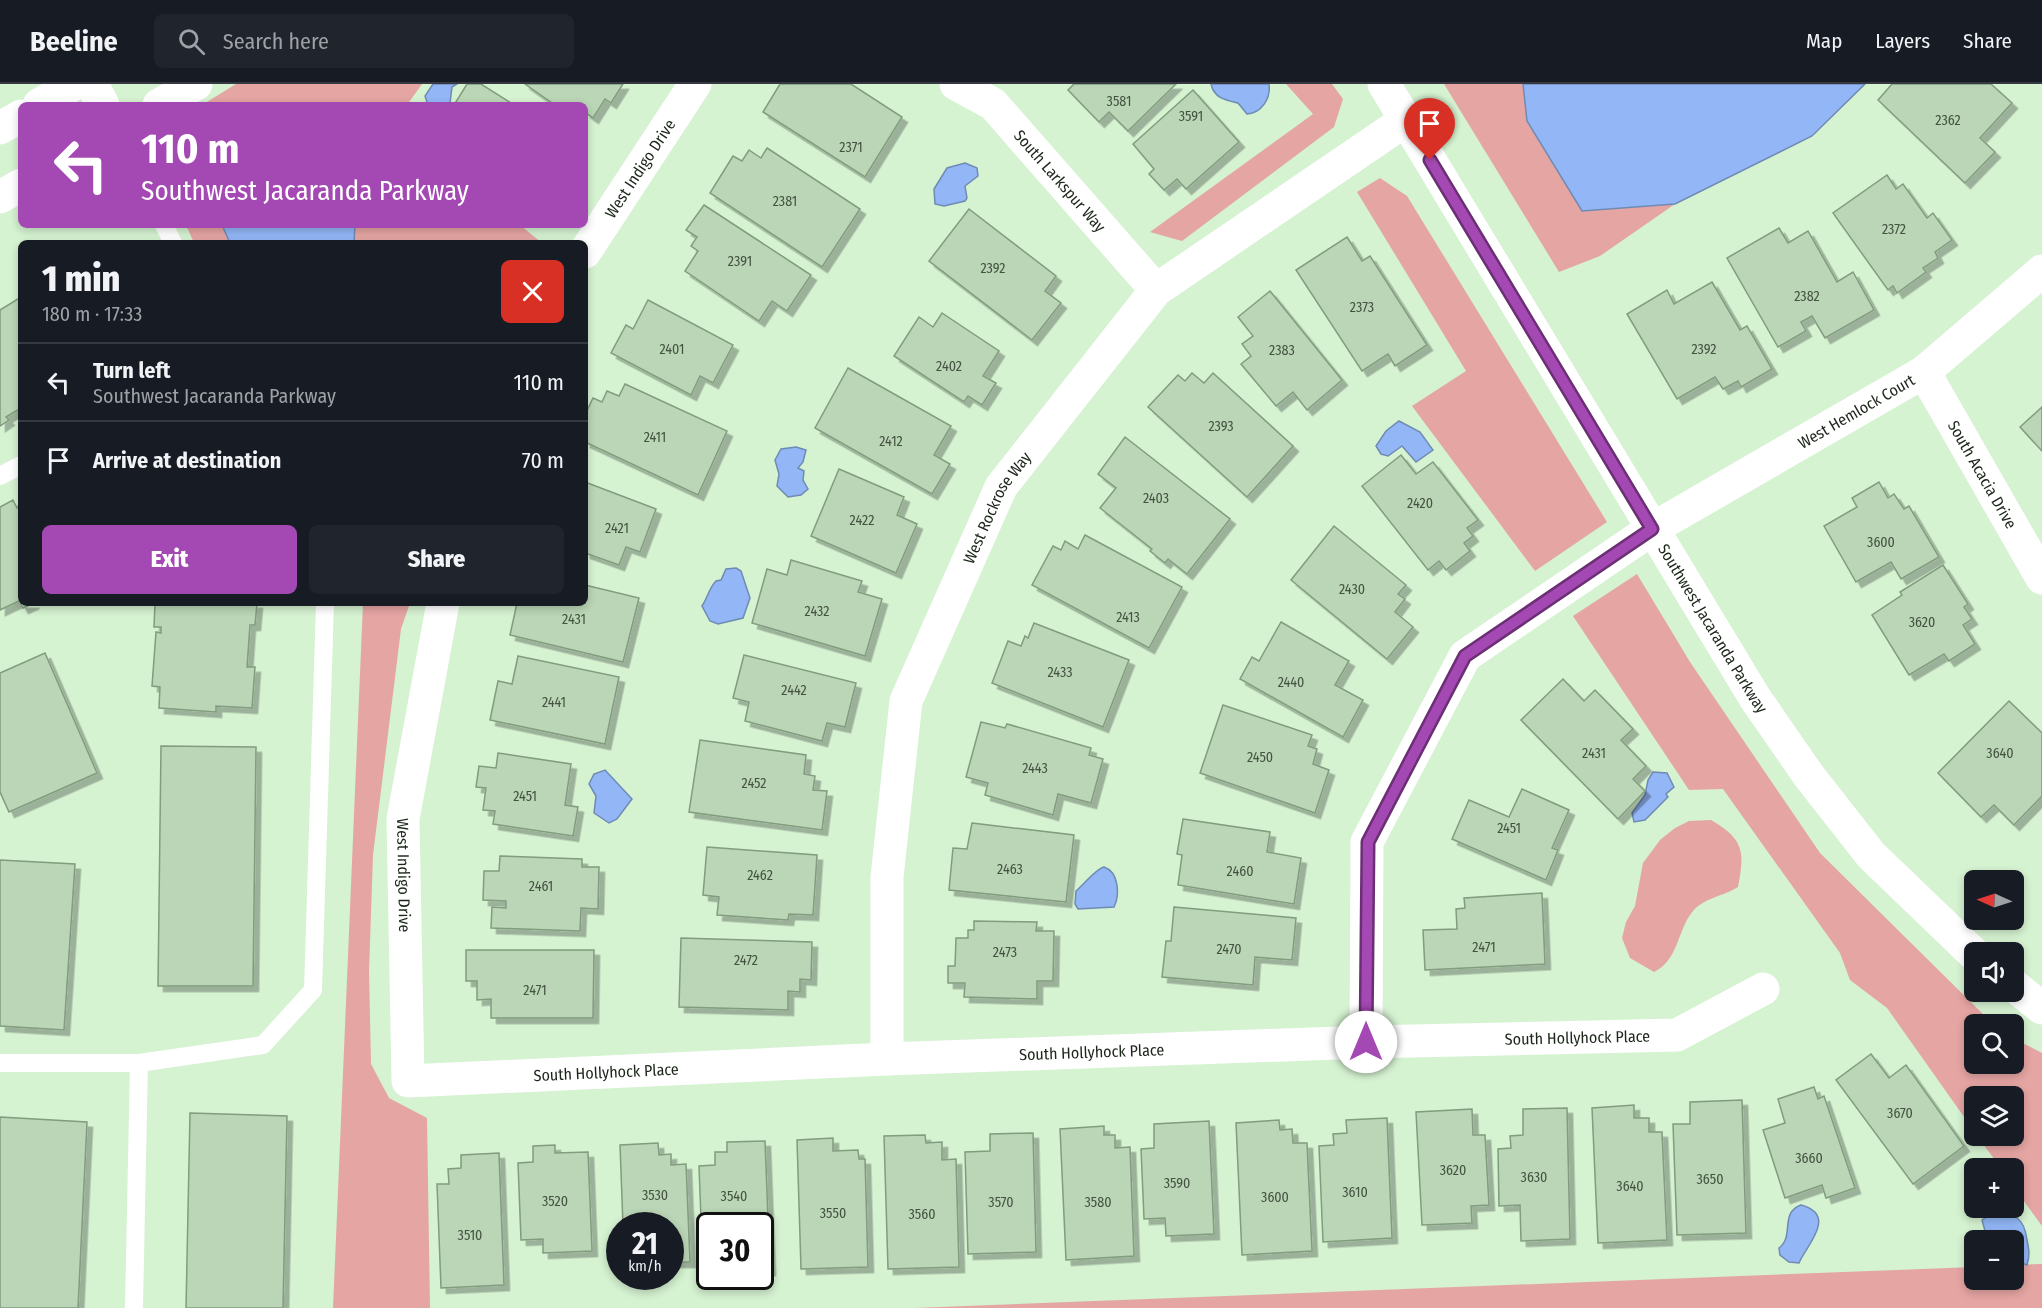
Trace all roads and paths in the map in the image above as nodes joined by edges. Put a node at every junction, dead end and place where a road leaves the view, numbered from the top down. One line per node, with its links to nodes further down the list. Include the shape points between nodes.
1 (74, 84): 7 (street)
2 (92, 84): 8 (street)
3 (196, 84): 9 (street)
4 (695, 84): 15 (street, West Indigo Drive)
5 (956, 84): 17 (street, South Larkspur Way, via 993,104)
6 (1383, 84): 11 (street, Southwest Jacaranda Parkway)
7 (44, 102)
8 (101, 102)
9 (164, 102)
10 (18, 118): 12 (street)
11 (1406, 120): 17 (street, West Rockrose Way); 21 (street, Southwest Jacaranda Parkway)
12 (0, 128)
13 (18, 187): 14 (street)
14 (0, 197)
15 (588, 247)
16 (2042, 271): 18 (street, West Hemlock Court)
17 (1156, 290): 30 (street, West Rockrose Way, via 1001,487 906,701 887,877)
18 (1924, 372): 21 (street, West Hemlock Court); 22 (street, South Acacia Drive)
19 (18, 467): 20 (lane)
20 (0, 476)
21 (1652, 529): 25 (street, Southwest Jacaranda Parkway, via 1755,698 1809,776 1871,855); 29 (street, West Hemlock Court, via 1465,656 1368,842)
22 (2042, 578)
23 (325, 606): 32 (lane, via 313,990 263,1045)
24 (442, 606): 33 (street, West Indigo Drive, via 403,819)
25 (1964, 944)
26 (1763, 989): 29 (street, South Hollyhock Place, via 1677,1035)
27 (2024, 994): 28 (street)
28 (2042, 1008)
29 (1366, 1042): 30 (street, South Hollyhock Place)
30 (887, 1059): 33 (street, South Hollyhock Place)
31 (0, 1063): 32 (lane)
32 (139, 1063): 34 (lane)
33 (408, 1081)
34 (134, 1305)

